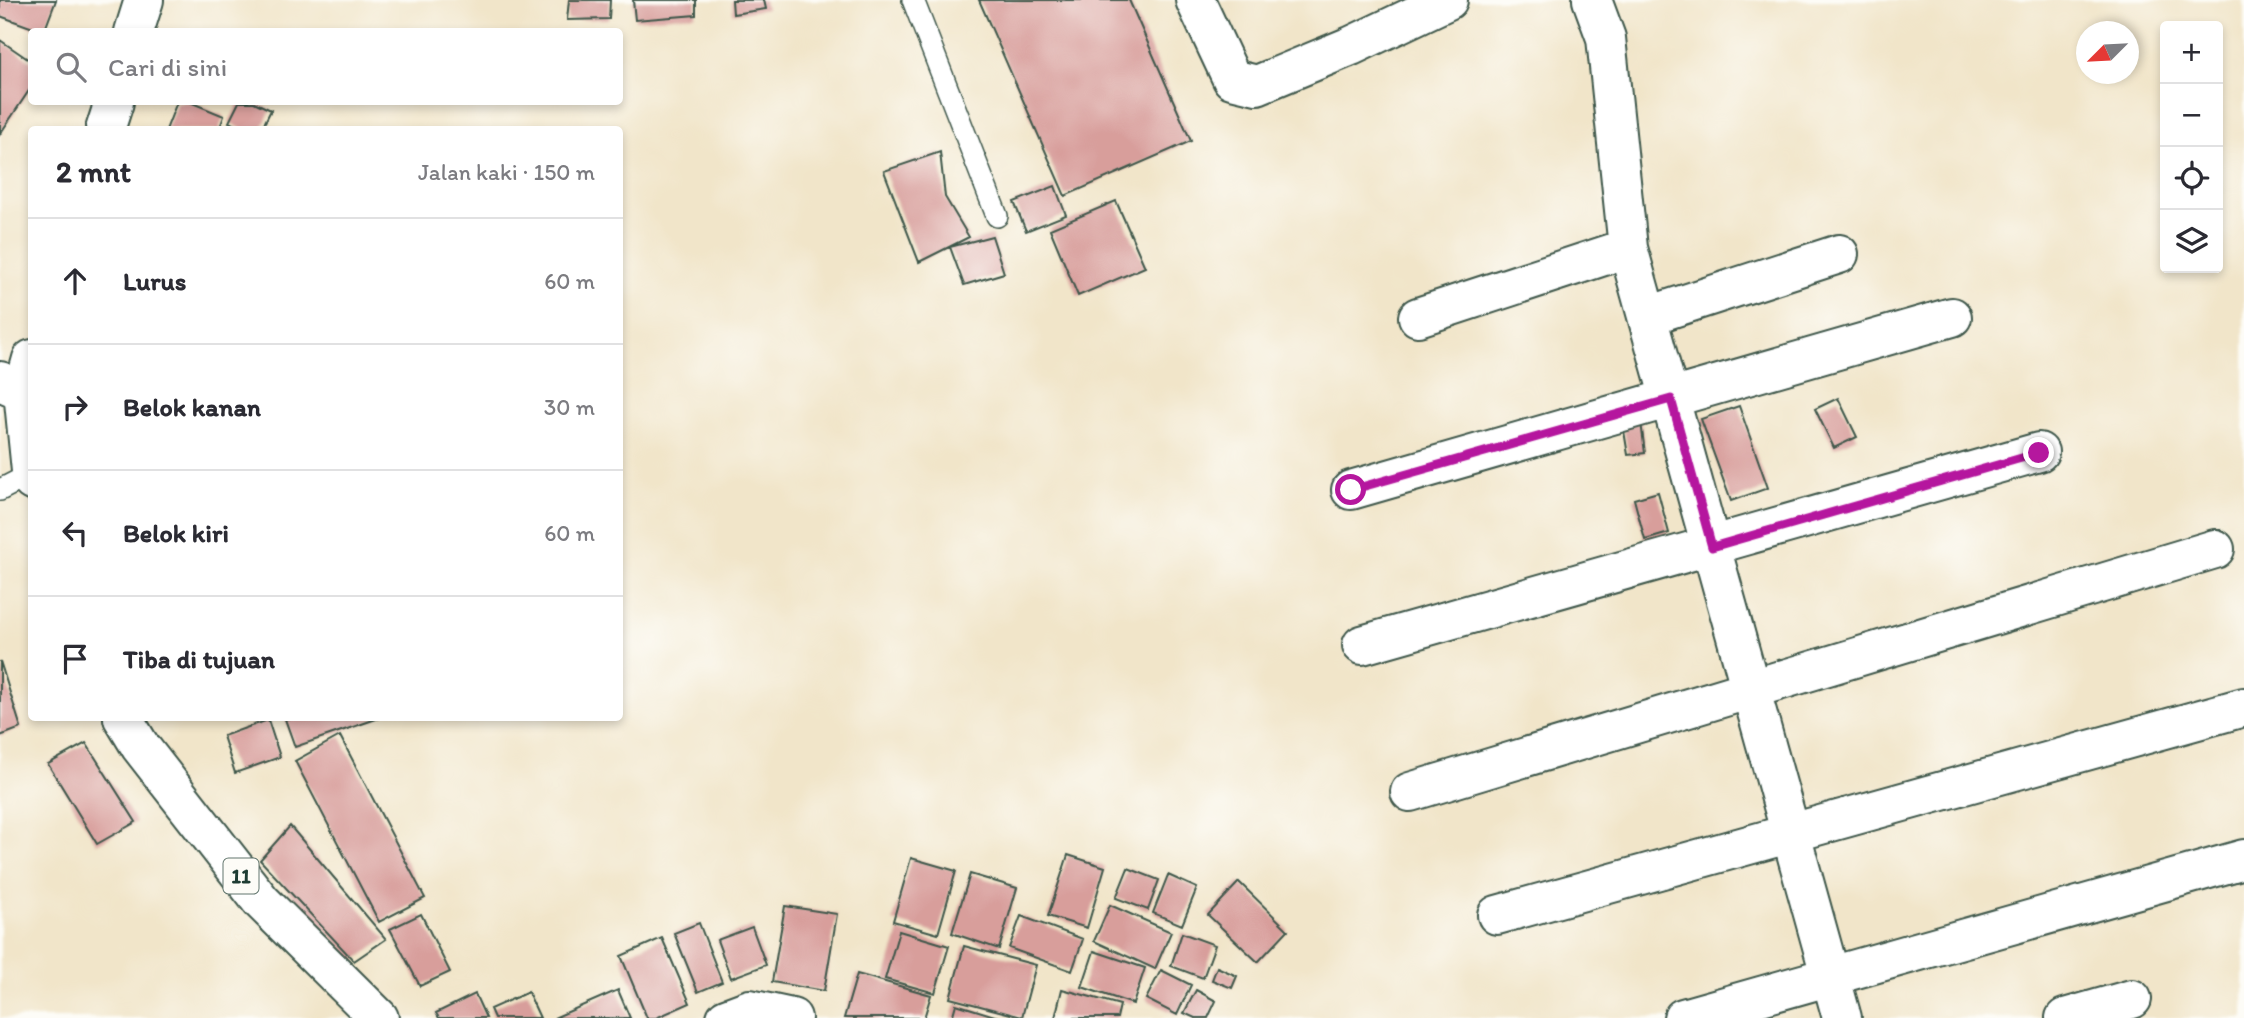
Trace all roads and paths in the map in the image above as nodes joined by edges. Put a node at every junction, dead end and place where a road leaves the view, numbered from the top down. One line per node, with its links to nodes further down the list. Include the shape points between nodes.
1 (144, 0): 6 (main road)
2 (913, 0): 9 (lane)
3 (1195, 0): 4 (main road, via 1232,79 1257,85)
4 (1448, 0)
5 (1592, 0): 10 (main road, via 1606,38)
6 (135, 28)
7 (113, 105): 8 (main road)
8 (106, 126)
9 (997, 216)
10 (1628, 248): 12 (main road); 13 (main road)
11 (1839, 254): 12 (main road)
12 (1647, 316): 16 (main road)
13 (1418, 317)
14 (1952, 317): 16 (main road)
15 (18, 377): 17 (main road)
16 (1671, 399): 21 (main road); 22 (main road)
17 (28, 452)
18 (2039, 453): 22 (main road)
19 (28, 476): 20 (lane)
20 (0, 490)
21 (1351, 490)
22 (1712, 547): 24 (main road); 25 (main road)
23 (2215, 549): 25 (main road)
24 (1362, 645)
25 (1752, 690): 28 (main road); 29 (main road)
26 (2244, 707): 29 (main road)
27 (125, 721): 34 (main road, 11, via 261,901)
28 (1410, 792)
29 (1791, 831): 31 (main road); 32 (main road)
30 (2244, 859): 32 (main road)
31 (1497, 915)
32 (1831, 977): 37 (main road); 38 (main road)
33 (2132, 999): 39 (main road)
34 (379, 1018)
35 (726, 1018): 36 (main road, via 750,1009)
36 (792, 1018)
37 (1683, 1018)
38 (1842, 1018)
39 (2065, 1018)

